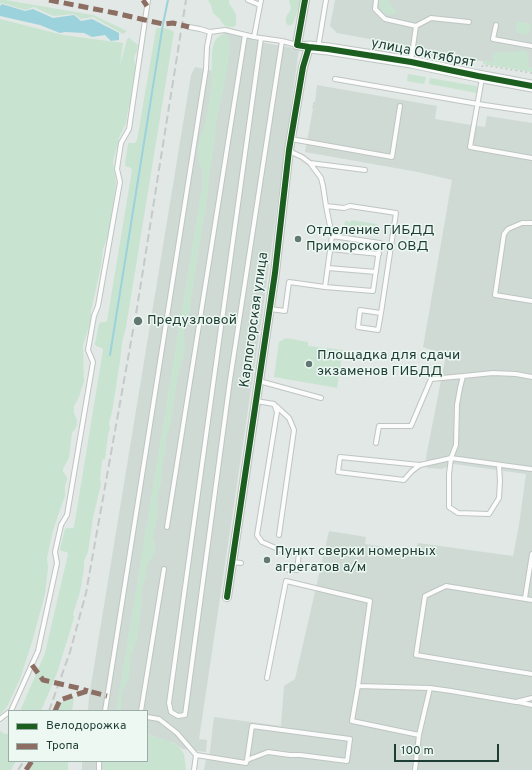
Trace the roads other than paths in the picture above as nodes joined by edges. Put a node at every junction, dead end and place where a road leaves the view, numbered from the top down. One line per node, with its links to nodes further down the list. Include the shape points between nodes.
1 (148, 0): 70 (lane, via 129,129 121,143 117,169 120,182 88,350 93,362 67,515 61,525 55,552 57,563 38,651)
2 (248, 0): 6 (lane)
3 (305, 0): 16 (street)
4 (326, 0): 18 (lane)
5 (376, 0): 9 (lane, via 375,9 385,19)
6 (260, 2): 13 (lane)
7 (469, 22): 9 (lane, via 431,18)
8 (496, 25): 17 (lane, via 493,39)
9 (416, 26): 19 (lane)
10 (189, 27): 11 (lane)
11 (210, 32): 12 (lane, via 225,30); 71 (lane)
12 (245, 35): 13 (lane); 53 (lane)
13 (254, 37): 14 (lane)
14 (261, 38): 15 (lane); 15 (lane, via 169,703 172,712 178,716 185,715 230,380)
15 (282, 41): 16 (lane)
16 (297, 45): 18 (street)
17 (532, 46)
18 (314, 48): 19 (street, улица Октябрят); 26 (street, Карпогорская улица, via 303,67)
19 (411, 62): 20 (street, улица Октябрят)
20 (480, 77): 22 (street, улица Октябрят); 23 (lane)
21 (335, 79): 23 (lane)
22 (532, 86)
23 (478, 104): 25 (lane); 28 (lane, via 470,147)
24 (400, 106): 26 (lane, via 392,157)
25 (532, 112)
26 (291, 139): 27 (street, Карпогорская улица)
27 (289, 150): 29 (lane); 40 (street, Карпогорская улица)
28 (532, 158)
29 (310, 163): 30 (lane); 31 (lane, via 321,178)
30 (365, 170)
31 (326, 206): 33 (lane); 41 (lane, via 350,206 396,213)
32 (532, 223): 39 (lane, via 522,223 508,229 504,234 495,295)
33 (332, 236): 34 (lane); 35 (lane, via 380,243)
34 (330, 249): 35 (lane); 36 (lane)
35 (379, 254): 37 (lane)
36 (328, 268): 37 (lane); 38 (lane)
37 (376, 272): 38 (lane, via 373,291)
38 (325, 287): 40 (lane, via 289,282 285,311)
39 (532, 301)
40 (270, 309): 44 (street, Карпогорская улица)
41 (381, 313): 41 (lane, via 378,330 358,327 360,310)
42 (463, 376): 43 (lane, via 493,373); 48 (lane, via 431,379 410,426 379,426); 49 (lane, via 457,404 456,445)
43 (532, 377)
44 (259, 381): 45 (lane); 46 (street, Карпогорская улица)
45 (321, 398)
46 (256, 401): 47 (lane); 56 (street, Карпогорская улица)
47 (274, 404): 54 (lane, via 289,418 294,430); 59 (lane, via 277,412 257,535 262,542 278,549 299,553 297,570)
48 (376, 443)
49 (451, 458): 50 (lane); 51 (lane); 51 (lane, via 448,507 458,513 489,514 498,498)
50 (420, 465): 50 (lane, via 340,457 338,472 404,480)
51 (499, 465): 52 (lane)
52 (532, 468)
53 (167, 527)
54 (279, 535)
55 (532, 554): 61 (lane)
56 (232, 562): 57 (lane); 60 (street, Карпогорская улица)
57 (241, 563)
58 (164, 569): 72 (lane)
59 (278, 569)
60 (227, 597)
61 (525, 598): 62 (lane); 63 (lane, via 446,586 425,596 416,655)
62 (532, 600)
63 (532, 674)
64 (268, 678): 65 (lane, via 286,581 370,601)
65 (358, 686): 66 (lane); 74 (lane, via 352,721)
66 (430, 688): 68 (lane); 74 (lane)
67 (531, 699): 68 (lane)
68 (516, 702): 69 (lane)
69 (532, 705)
70 (11, 710)
71 (105, 710)
72 (141, 710)
73 (148, 717): 75 (lane, via 159,718 177,733)
74 (419, 735): 78 (lane)
75 (196, 755): 76 (lane, via 246,763); 77 (lane)
76 (247, 760): 76 (lane, via 252,726 350,739 346,761 268,752)
77 (194, 770)
78 (415, 770)

